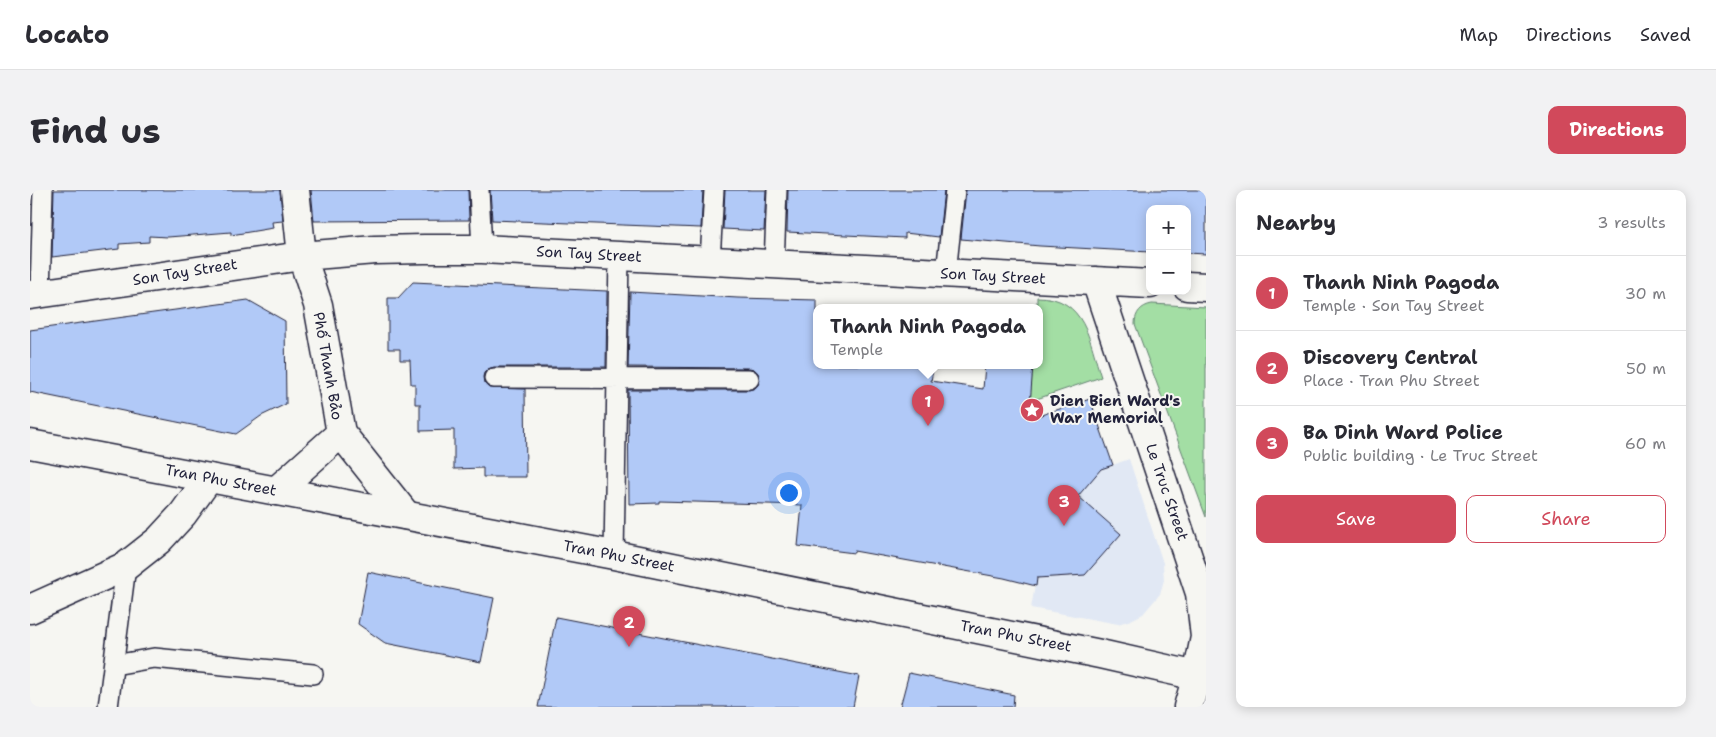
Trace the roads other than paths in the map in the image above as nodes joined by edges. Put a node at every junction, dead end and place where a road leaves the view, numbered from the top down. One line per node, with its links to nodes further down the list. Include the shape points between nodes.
1 (43, 190): 17 (lane)
2 (294, 190): 8 (street, Phố Thanh Bảo)
3 (479, 190): 7 (lane)
4 (714, 190): 10 (lane)
5 (777, 190): 11 (lane)
6 (955, 190): 12 (lane)
7 (482, 249): 8 (street, Son Tay Street, via 375,250); 9 (street, Son Tay Street)
8 (302, 256): 17 (street, Son Tay Street); 21 (street, Phố Thanh Bảo, via 318,305)
9 (619, 256): 10 (street, Son Tay Street); 19 (lane)
10 (710, 261): 11 (street, Son Tay Street)
11 (774, 264): 12 (street, Son Tay Street)
12 (946, 273): 13 (street, Son Tay Street)
13 (1096, 281): 14 (street, Son Tay Street); 31 (street, Le Truc Street, via 1200,593 1205,637)
14 (1146, 284)
15 (1191, 286): 16 (street)
16 (1206, 287)
17 (35, 295)
18 (494, 378): 19 (lane)
19 (616, 378): 20 (lane); 26 (lane)
20 (749, 379)
21 (341, 433): 24 (street); 25 (street, Phố Thanh Bảo)
22 (30, 444): 23 (street, Tran Phu Street)
23 (209, 478): 24 (street, Tran Phu Street); 27 (street, via 159,540)
24 (276, 491): 25 (street, Tran Phu Street)
25 (406, 515): 26 (street, Tran Phu Street)
26 (614, 555): 31 (street, Tran Phu Street)
27 (126, 566): 28 (street); 29 (lane)
28 (30, 609)
29 (114, 665): 30 (lane, via 154,658); 32 (lane)
30 (313, 674)
31 (1202, 677): 33 (street, Le Truc Street)
32 (108, 707)
33 (1188, 707)

